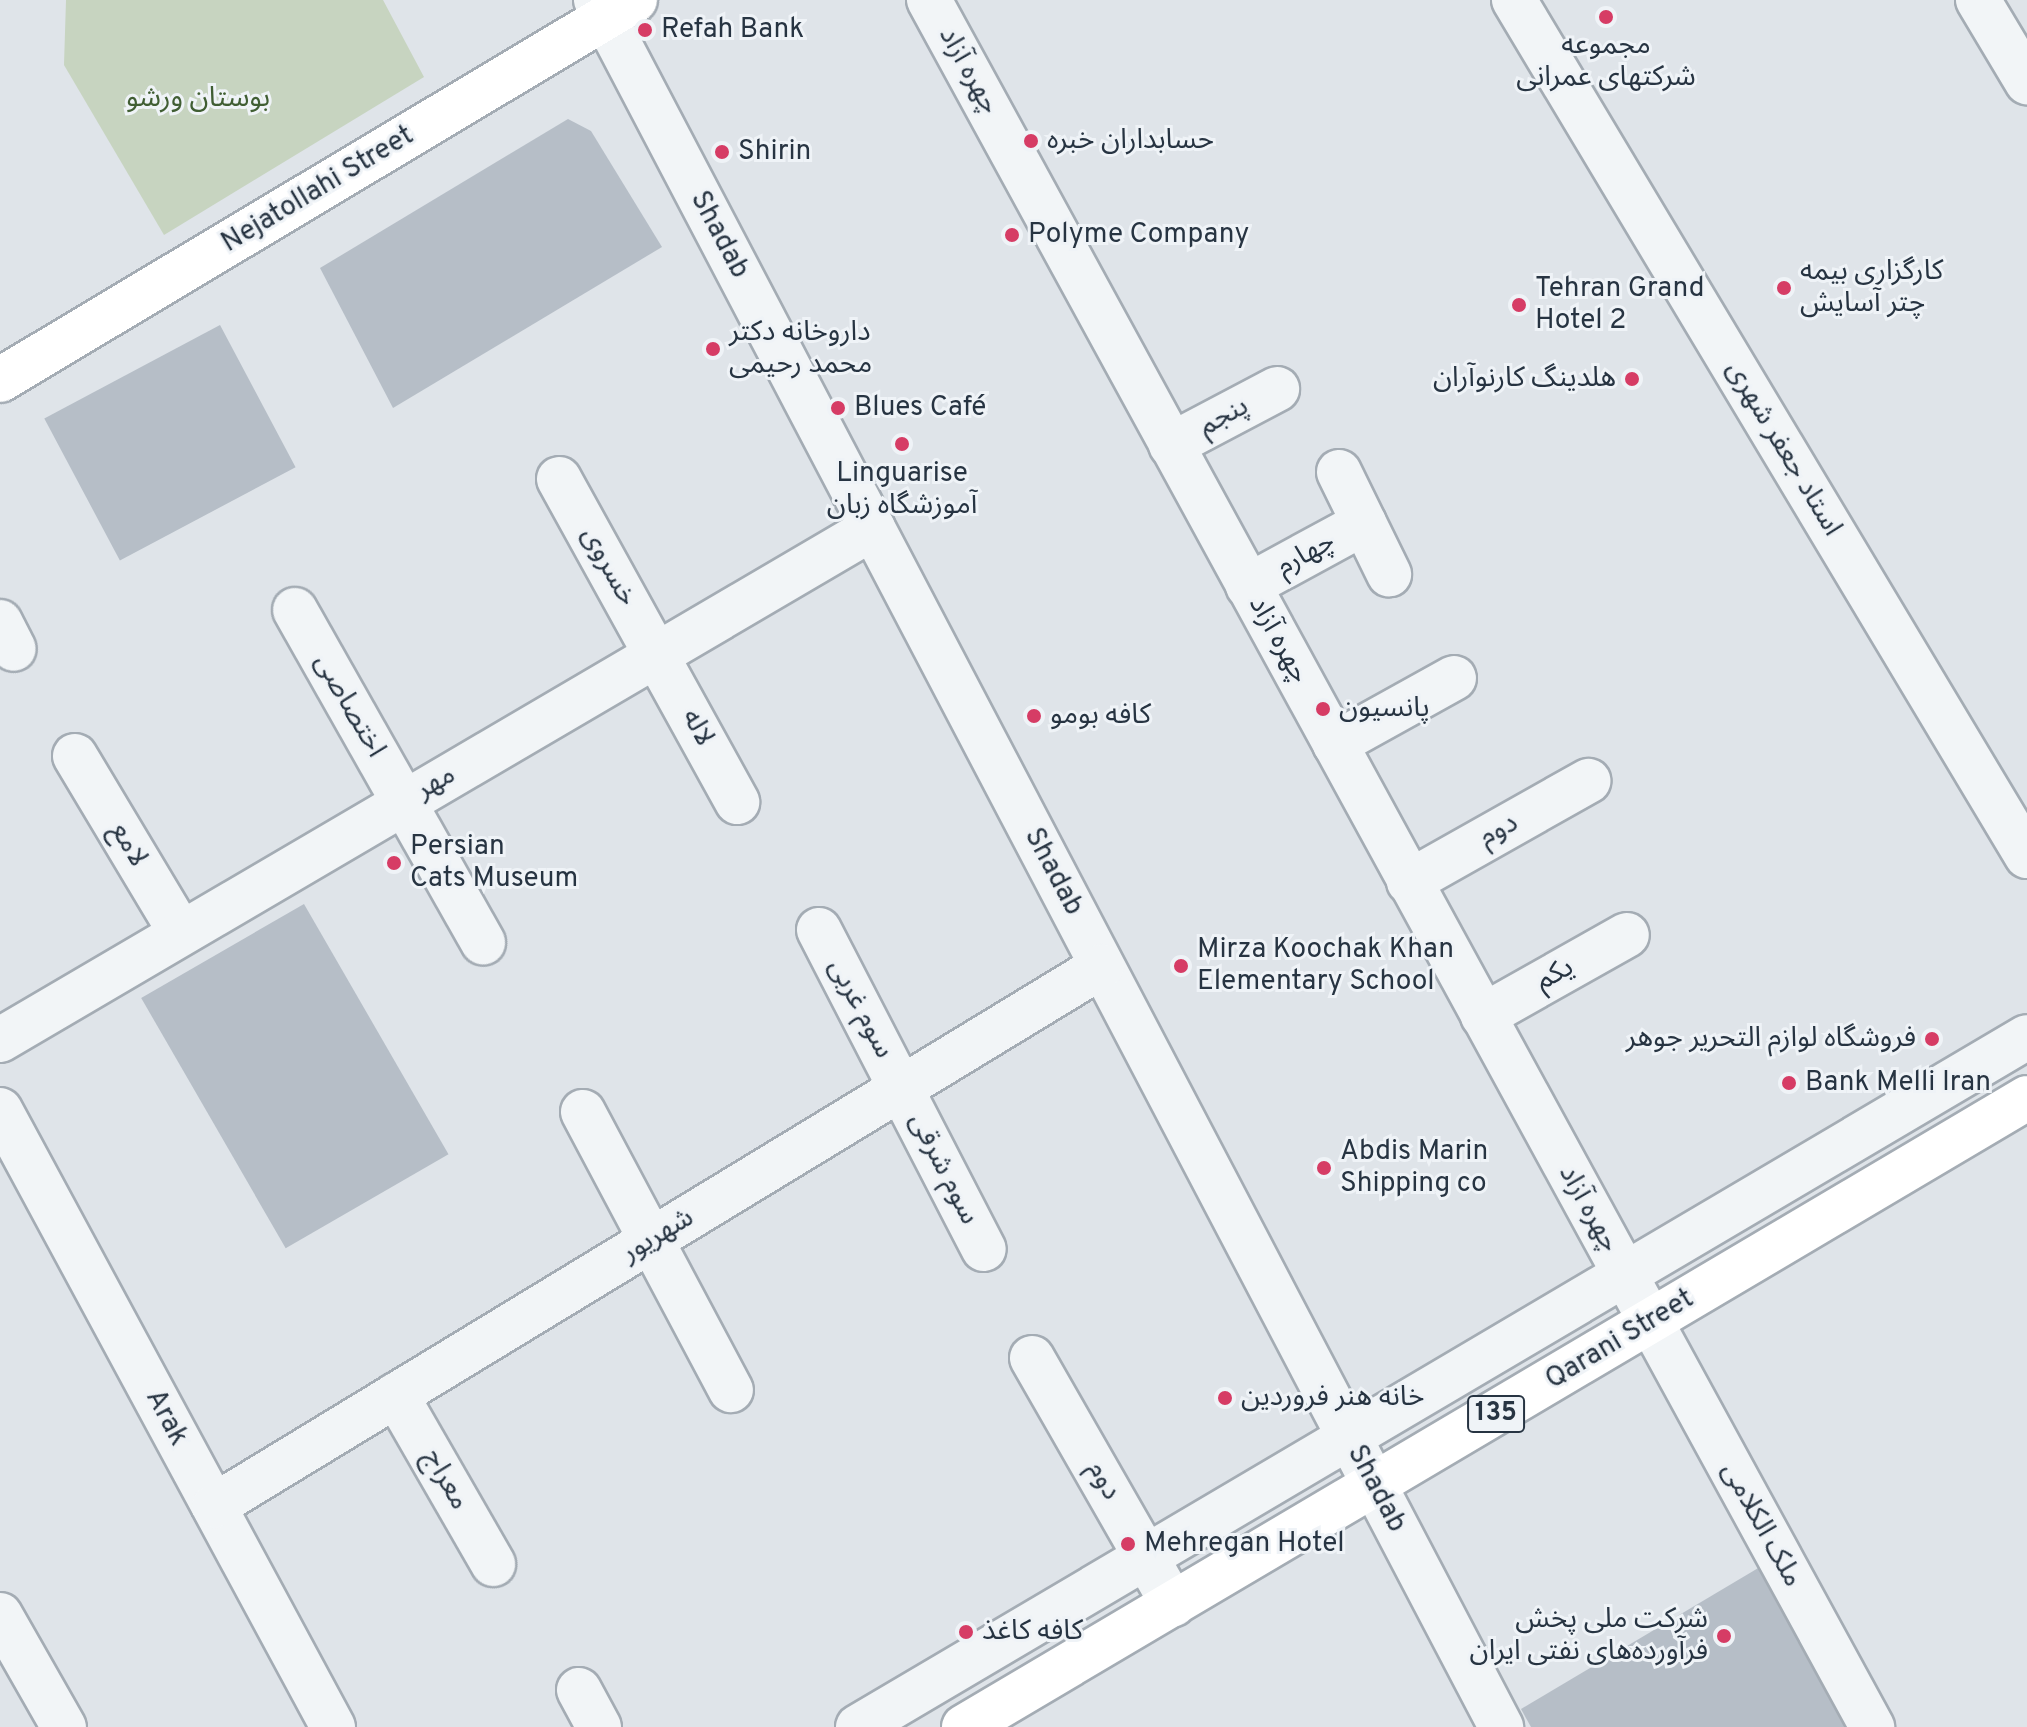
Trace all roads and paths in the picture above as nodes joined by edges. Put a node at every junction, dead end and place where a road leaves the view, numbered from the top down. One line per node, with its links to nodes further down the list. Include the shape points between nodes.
1 (929, 0): 8 (street, چهره آزاد)
2 (1514, 0): 23 (street, استاد جعفر شهری)
3 (1978, 0): 5 (street)
4 (612, 6): 6 (main road, Nejatollahi Street); 12 (street, Shadab)
5 (2027, 82)
6 (0, 380)
7 (1277, 389): 8 (street, پنجم)
8 (1171, 445): 14 (street, چهره آزاد)
9 (1339, 472): 11 (street)
10 (559, 479): 16 (street, خسروی)
11 (1364, 523): 13 (street); 14 (street, چهارم)
12 (873, 528): 16 (street, مهر); 29 (street, Shadab)
13 (1389, 574)
14 (1248, 586): 18 (street, چهره آزاد)
15 (295, 610): 21 (street, اختصاصی)
16 (656, 655): 21 (street, مهر); 22 (street, لاله)
17 (1454, 678): 18 (street)
18 (1335, 744): 24 (street, چهره آزاد)
19 (75, 756): 26 (street, لامع)
20 (1588, 781): 24 (street, دوم)
21 (404, 802): 26 (street, مهر); 28 (street, اختصاصی)
22 (737, 802)
23 (2027, 856)
24 (1409, 882): 30 (street, چهره آزاد)
25 (819, 930): 33 (street, سوم غربی)
26 (181, 933): 32 (street, مهر)
27 (1627, 935): 30 (street, یکم)
28 (483, 942)
29 (1102, 966): 33 (street, شهریور); 44 (street, Shadab)
30 (1483, 1016): 39 (street, چهره آزاد)
31 (2027, 1037): 39 (street)
32 (0, 1040)
33 (902, 1088): 37 (street, شهریور); 38 (street, سوم شرقی)
34 (2027, 1098): 40 (main road, Qarani Street / 135)
35 (0, 1110): 46 (street, Arak)
36 (583, 1112): 37 (street)
37 (651, 1240): 42 (street); 43 (street, شهریور)
38 (984, 1249)
39 (1624, 1276): 40 (street, چهره آزاد); 44 (street)
40 (1649, 1323): 45 (main road, Qarani Street / 135); 56 (street, ملک الکلامی)
41 (1032, 1358): 47 (street, دوم)
42 (731, 1390)
43 (396, 1395): 46 (street, شهریور); 48 (street, معراج)
44 (1348, 1436): 45 (street, Shadab); 47 (street)
45 (1375, 1486): 49 (main road, Qarani Street / 135); 55 (street, Shadab)
46 (214, 1506): 52 (street, Arak)
47 (1146, 1556): 49 (street, دوم); 53 (street)
48 (493, 1564)
49 (1173, 1604): 54 (main road, Qarani Street / 135)
50 (0, 1615): 51 (street)
51 (64, 1727)
52 (333, 1727)
53 (858, 1727)
54 (964, 1727)
55 (1501, 1727)
56 (1872, 1727)

